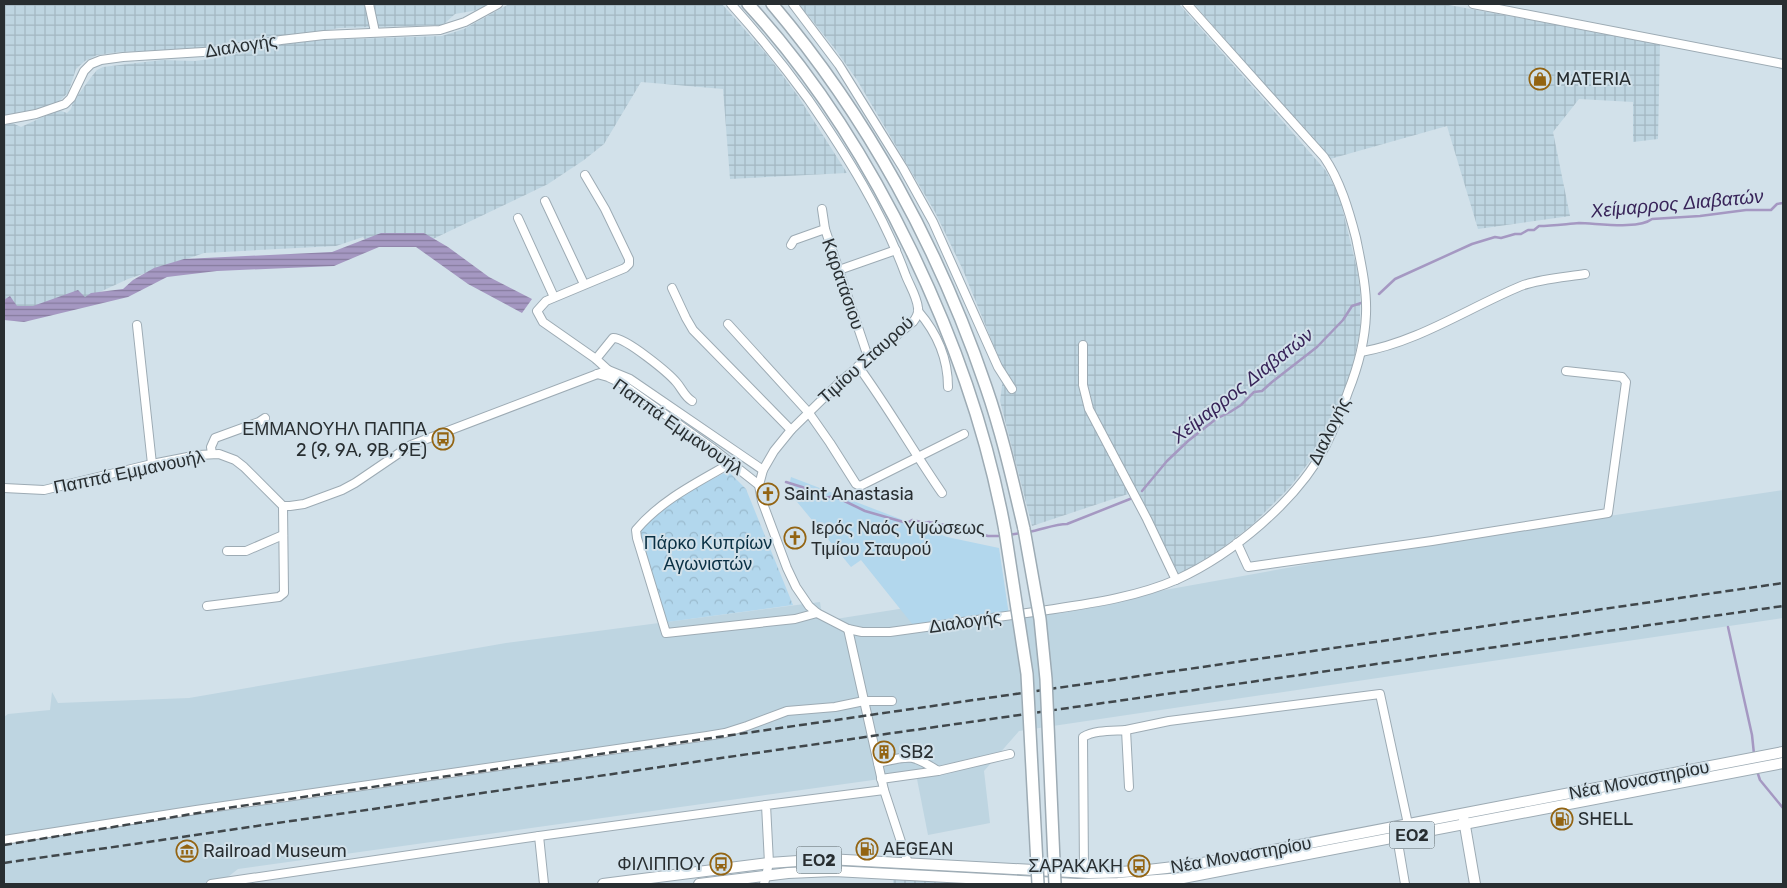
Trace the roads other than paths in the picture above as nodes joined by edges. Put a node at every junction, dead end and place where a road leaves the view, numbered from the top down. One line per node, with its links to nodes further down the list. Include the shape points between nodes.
1 (369, 4): 9 (street)
2 (498, 4): 9 (street, Διαλογής, via 446,29)
3 (731, 4): 18 (street, Τιμίου Σταυρού, via 807,98 842,150)
4 (748, 4): 83 (highway, bridge, via 798,65 867,169 908,245 948,334 977,418 1005,531 1027,674)
5 (772, 4): 84 (highway, bridge, via 815,56 884,162 950,292 987,389 1024,530 1040,619 1046,679)
6 (793, 4): 36 (street, via 839,65 907,176 944,244 998,367)
7 (1187, 4): 28 (street, Διαλογής, via 1331,166 1354,230 1363,274 1366,314)
8 (1473, 4): 10 (street)
9 (375, 32): 11 (street, Διαλογής, via 281,40 219,51 101,60 84,71 65,104)
10 (1783, 64)
11 (4, 120)
12 (585, 175): 21 (street, via 605,209 629,264)
13 (545, 201): 21 (street)
14 (822, 209): 16 (street, Καρατάσιου)
15 (518, 218): 23 (street)
16 (825, 229): 17 (street, via 794,240); 19 (street, Καρατάσιου)
17 (791, 245)
18 (896, 250): 19 (street); 24 (street, Τιμίου Σταυρού)
19 (839, 270): 29 (street, Καρατάσιου)
20 (1585, 274): 28 (street, via 1523,285 1401,342)
21 (584, 284): 23 (street)
22 (672, 288): 40 (street, via 693,330)
23 (554, 297): 30 (street, via 540,306 537,312 543,322)
24 (918, 311): 29 (street, Τιμίου Σταυρού, via 913,322); 35 (street, via 930,326 945,359)
25 (728, 324): 38 (street)
26 (137, 325): 45 (street)
27 (1083, 345): 54 (street, via 1084,385 1089,409)
28 (1361, 352): 52 (street, Διαλογής, via 1342,408 1317,460 1284,501)
29 (868, 358): 31 (street, Τιμίου Σταυρού)
30 (596, 359): 32 (street); 37 (street, via 613,338 620,338 673,379)
31 (858, 366): 38 (street, Τιμίου Σταυρού); 43 (street)
32 (608, 370): 34 (street, Παππά Εμμανουήλ); 46 (street, Παππά Εμμανουήλ, via 630,379)
33 (1566, 371): 52 (street, via 1622,377 1626,382 1608,513 1248,567)
34 (595, 374): 44 (street, Παππά Εμμανουήλ, via 620,384); 50 (street, Παππά Εμμανουήλ, via 411,445 342,490 304,504)
35 (948, 387)
36 (1012, 389)
37 (692, 401)
38 (809, 413): 40 (street, Τιμίου Σταυρού); 43 (street, via 860,486)
39 (265, 418): 42 (street, via 214,438)
40 (791, 430): 46 (street, Τιμίου Σταυρού)
41 (964, 434): 43 (street)
42 (212, 454): 45 (street, Παππά Εμμανουήλ); 50 (street, Παππά Εμμανουήλ, via 235,460)
43 (917, 456): 49 (street)
44 (731, 463): 47 (street, Παππά Εμμανουήλ); 56 (street, via 667,501 636,530 666,633)
45 (152, 464): 48 (street, Παππά Εμμανουήλ, via 50,489)
46 (763, 470): 47 (street, Τιμίου Σταυρού)
47 (759, 485): 56 (street, Τιμίου Σταυρού, via 787,568 802,598)
48 (4, 488)
49 (942, 492)
50 (283, 506): 51 (street)
51 (283, 535): 53 (street, via 246,551); 55 (street, via 283,595)
52 (1237, 543): 54 (street, Διαλογής)
53 (227, 551)
54 (1176, 580): 57 (street, Διαλογής, via 1134,594 1062,608 890,632)
55 (207, 606)
56 (817, 613): 57 (street, Τιμίου Σταυρού)
57 (848, 629): 59 (street)
58 (892, 701): 59 (street)
59 (864, 702): 63 (street); 74 (street, via 787,711 725,733 707,736)
60 (1126, 730): 67 (street); 71 (street, via 1169,721 1380,694); 77 (street, via 1083,737)
61 (1779, 753): 70 (main road, Νέα Μοναστηρίου / ΕΟ2)
62 (1010, 754): 65 (street)
63 (878, 763): 65 (street, via 912,757); 66 (street)
64 (1780, 764): 70 (main road, Νέα Μοναστηρίου / ΕΟ2)
65 (938, 771): 66 (street)
66 (881, 779): 68 (street)
67 (1129, 787)
68 (884, 790): 69 (street); 76 (street)
69 (766, 805): 72 (street); 75 (street)
70 (1464, 819): 71 (main road, Νέα Μοναστηρίου / ΕΟ2); 73 (main road, Νέα Μοναστηρίου / ΕΟ2); 87 (main road)
71 (1408, 824): 77 (main road, Νέα Μοναστηρίου / ΕΟ2, via 1198,864 1125,872)
72 (539, 836): 79 (street); 80 (street)
73 (1397, 837): 85 (main road, Νέα Μοναστηρίου / ΕΟ2, via 1191,876); 86 (street)
74 (4, 840)
75 (769, 863): 76 (main road, Νέα Μοναστηρίου / ΕΟ2, via 827,860); 78 (street); 81 (main road, Νέα Μοναστηρίου / ΕΟ2)
76 (908, 863): 77 (main road, Νέα Μοναστηρίου / ΕΟ2)
77 (1084, 872)
78 (765, 880): 82 (main road, Νέα Μοναστηρίου / ΕΟ2); 85 (main road, Νέα Μοναστηρίου / ΕΟ2, via 843,872)
79 (217, 884)
80 (544, 884)
81 (603, 884)
82 (699, 884)
83 (1038, 884)
84 (1055, 884)
85 (1077, 884)
86 (1405, 884)
87 (1475, 884)

